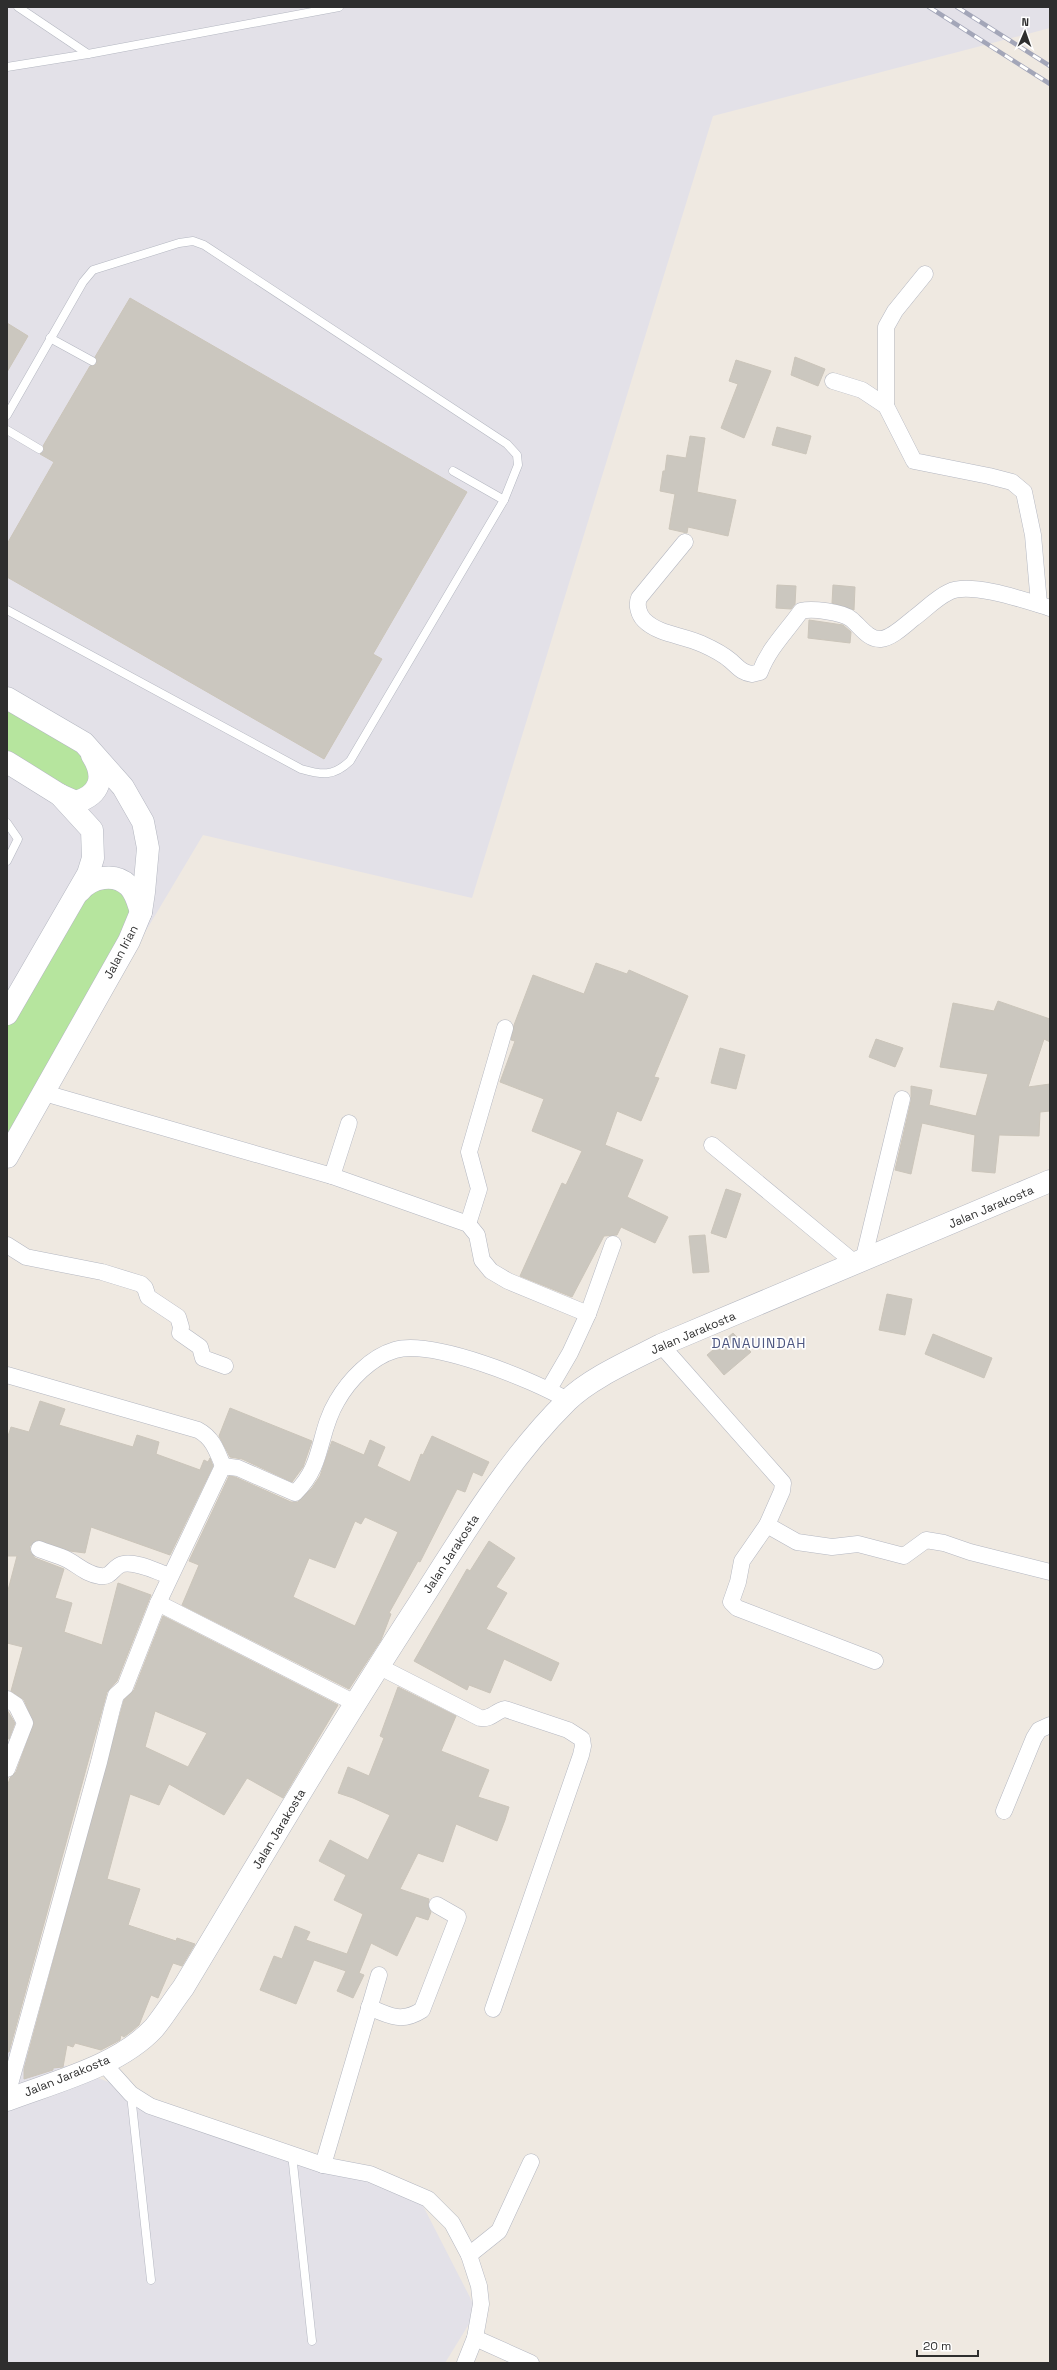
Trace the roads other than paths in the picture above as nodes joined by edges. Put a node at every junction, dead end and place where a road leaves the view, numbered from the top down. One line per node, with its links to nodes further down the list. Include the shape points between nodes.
1 (18, 7): 3 (lane)
2 (339, 7): 3 (lane)
3 (88, 54): 4 (lane)
4 (7, 67)
5 (925, 274): 9 (street, via 895,311 886,327)
6 (50, 338): 7 (lane); 10 (lane); 14 (lane, via 83,282 94,270 179,243 193,242 204,245 507,444 517,455 518,465)
7 (92, 361)
8 (833, 381): 9 (street, via 862,390)
9 (886, 406): 16 (street, via 914,461 1012,482 1024,492)
10 (7, 415)
11 (7, 430): 12 (lane)
12 (39, 449)
13 (453, 471): 14 (lane)
14 (504, 500): 17 (lane, via 350,762 339,772 319,774 301,769)
15 (685, 542): 16 (street, via 639,598 637,604 643,619 656,628 701,644 731,660 741,670 752,674 760,672 769,652 801,611 830,612 850,618 870,637 881,639 892,634 950,592 999,592)
16 (1044, 606)
17 (7, 610)
18 (7, 698): 19 (street)
19 (84, 743): 21 (street, via 100,773 95,790 92,795 76,802); 25 (street, Jalan Irian, via 123,787 143,822 148,848)
20 (7, 762): 21 (street)
21 (60, 796): 24 (street, via 92,830 93,858)
22 (7, 823): 23 (lane, via 18,838)
23 (7, 861)
24 (80, 891): 25 (street, via 87,882 96,879 117,880 129,886 136,896); 26 (street)
25 (141, 912): 28 (street, Jalan Irian, via 129,941)
26 (7, 1014)
27 (505, 1028): 35 (street, via 469,1152 479,1189)
28 (42, 1092): 32 (street, Jalan Irian); 33 (street)
29 (902, 1099): 38 (street)
30 (349, 1123): 33 (street)
31 (712, 1145): 38 (street)
32 (7, 1157)
33 (332, 1176): 35 (street)
34 (1050, 1181): 38 (street, Jalan Jarakosta)
35 (468, 1224): 39 (street, via 477,1236 482,1260 491,1271 508,1281)
36 (613, 1244): 39 (street)
37 (7, 1245): 41 (street, via 26,1257 102,1272 141,1284 148,1297 178,1317 180,1333 200,1347 203,1358)
38 (859, 1263): 40 (street, Jalan Jarakosta)
39 (588, 1314): 43 (street, via 570,1353)
40 (661, 1345): 44 (street, Jalan Jarakosta, via 611,1371); 46 (street, via 783,1482 782,1491)
41 (225, 1366)
42 (7, 1375): 45 (street, via 198,1430 207,1435 212,1442)
43 (549, 1389): 44 (street); 45 (street, via 454,1355 418,1347 395,1350 373,1362 350,1382 336,1401 324,1429 320,1453 312,1474 295,1493 238,1468)
44 (567, 1400): 52 (street, Jalan Jarakosta, via 521,1454 477,1514)
45 (223, 1466): 49 (street)
46 (768, 1525): 48 (street, via 797,1542 832,1547 858,1544 904,1556 926,1540); 51 (street, via 742,1561 731,1602 737,1608)
47 (39, 1549): 49 (street, via 66,1559 82,1571 102,1576 111,1574 117,1566 125,1563)
48 (1050, 1572)
49 (170, 1576): 50 (street)
50 (158, 1603): 54 (street); 64 (street, via 125,1687 116,1695)
51 (875, 1661)
52 (378, 1666): 54 (street, Jalan Jarakosta); 61 (street, via 480,1718 488,1718 505,1709 568,1730 582,1740 581,1755)
53 (7, 1699): 56 (street, via 16,1705 25,1723)
54 (355, 1703): 62 (street, Jalan Jarakosta, via 183,1988 153,2028 130,2048)
55 (1050, 1725): 57 (street, via 1039,1730 1034,1738)
56 (7, 1769)
57 (1004, 1810)
58 (437, 1905): 60 (street, via 458,1916 422,2010 411,2017 398,2018)
59 (379, 1976): 60 (street)
60 (369, 2007): 68 (street)
61 (492, 2009)
62 (103, 2063): 63 (street); 65 (street, Jalan Jarakosta)
63 (131, 2094): 66 (street, via 150,2106); 70 (lane)
64 (7, 2095)
65 (7, 2100)
66 (292, 2154): 68 (street); 72 (lane)
67 (531, 2162): 69 (street, via 499,2231)
68 (324, 2165): 69 (street, via 370,2174 428,2199 452,2224)
69 (469, 2255): 71 (street, via 479,2286 481,2304)
70 (151, 2280)
71 (475, 2338): 73 (street); 74 (street)
72 (312, 2341)
73 (465, 2363)
74 (531, 2363)

